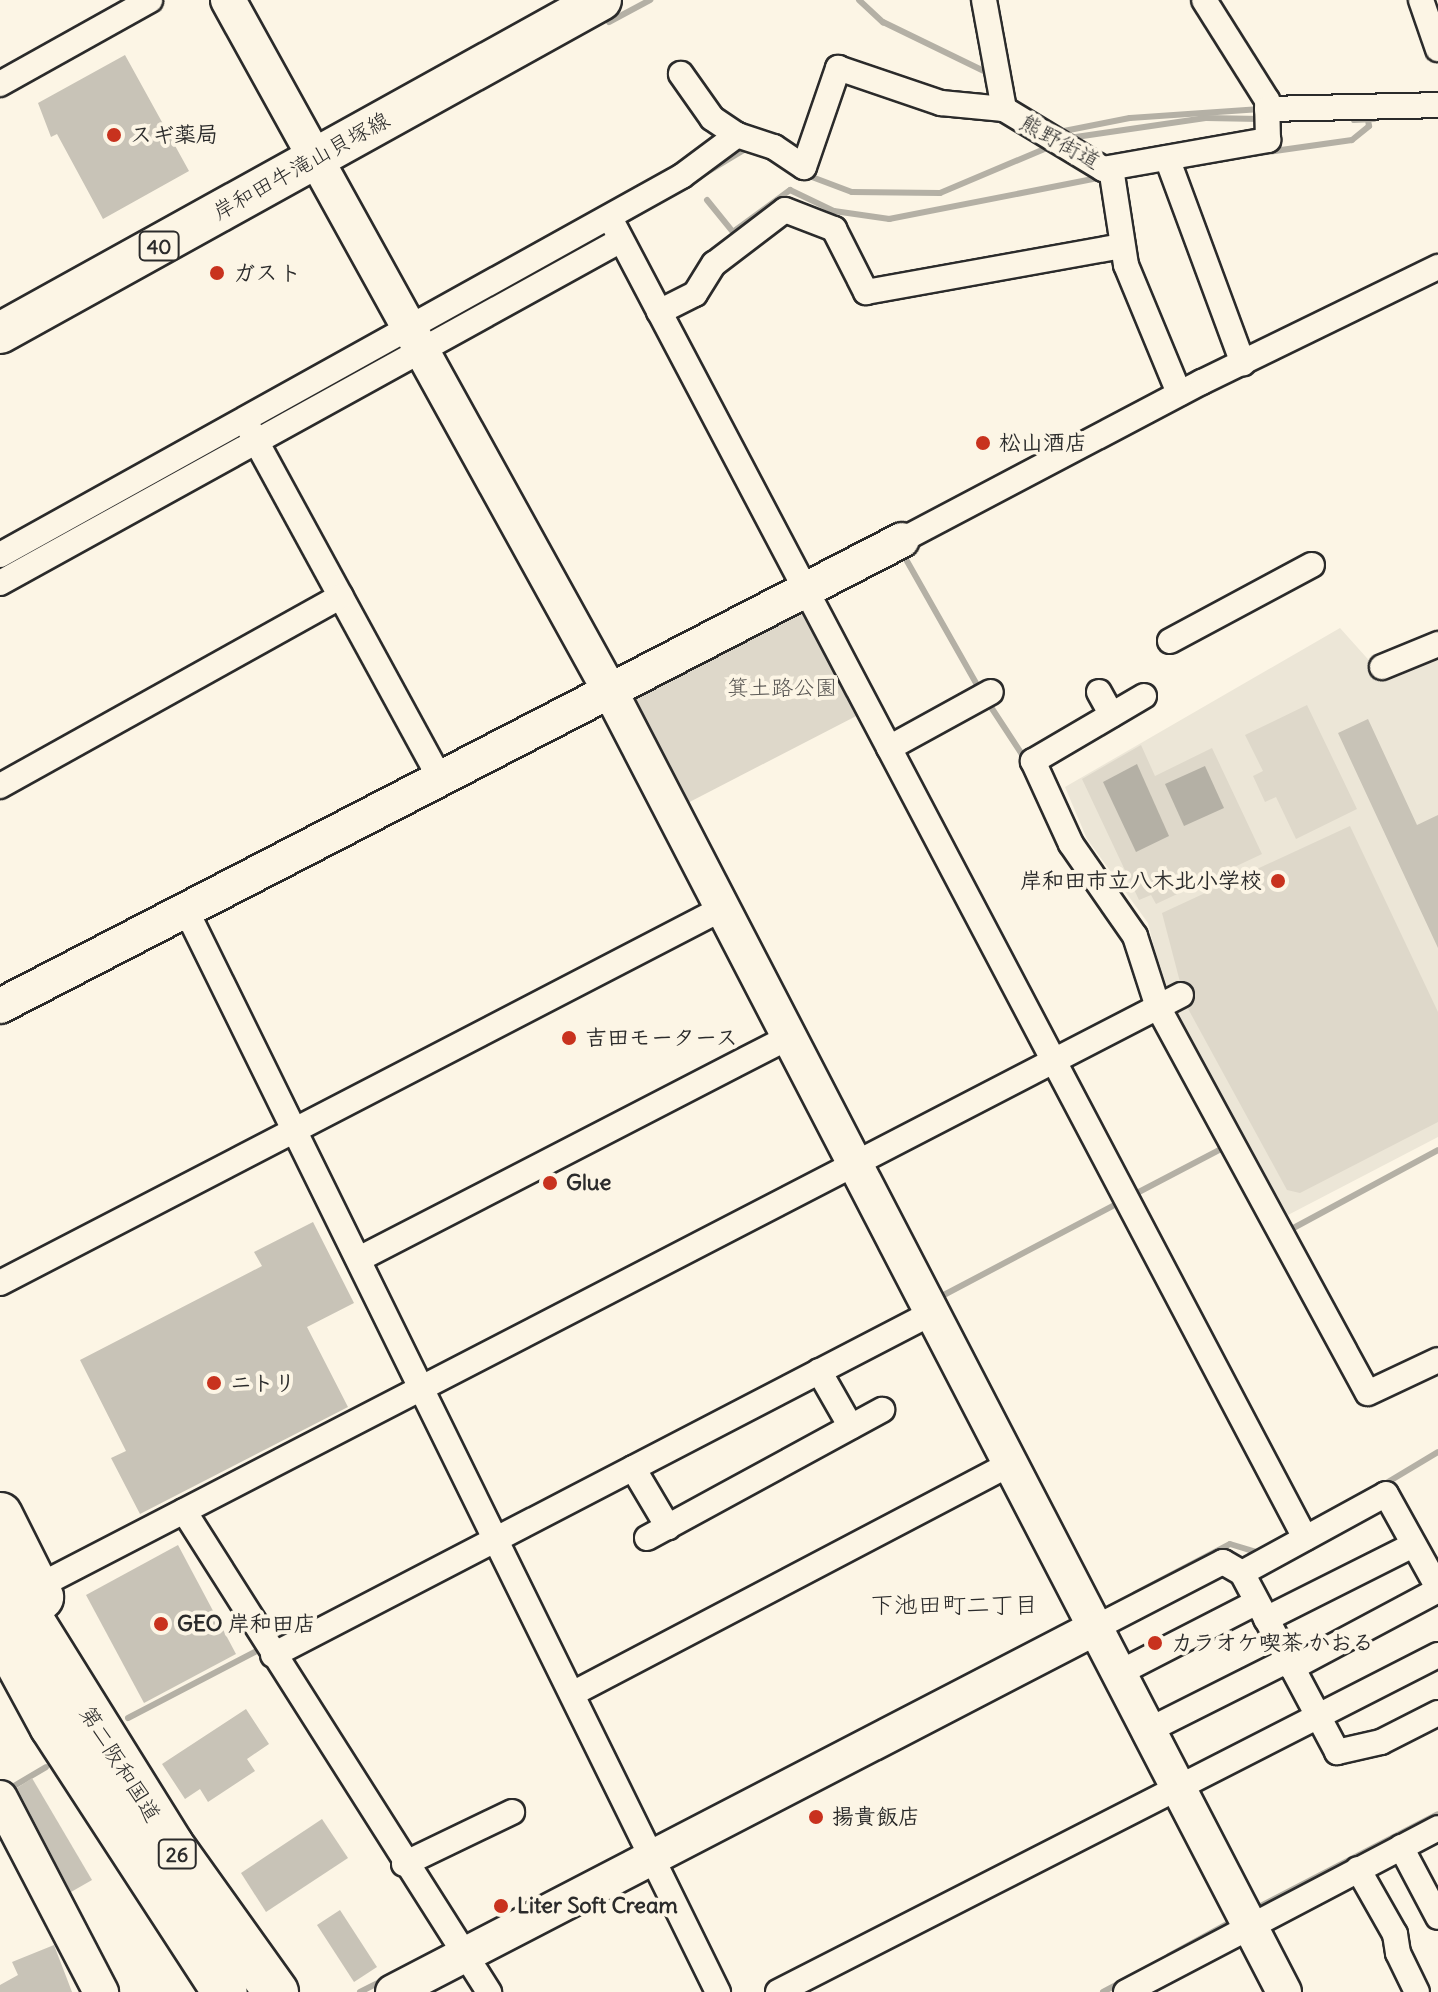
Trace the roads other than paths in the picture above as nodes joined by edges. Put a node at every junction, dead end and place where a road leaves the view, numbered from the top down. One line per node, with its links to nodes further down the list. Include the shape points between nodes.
1 (150, 0): 10 (street)
2 (228, 0): 15 (street)
3 (548, 0): 15 (main road, 岸和田牛滝山貝塚線 / 40)
4 (601, 0): 15 (main road, 岸和田牛滝山貝塚線 / 40)
5 (984, 0): 12 (street, 熊野街道)
6 (1204, 0): 13 (street, via 1251,69)
7 (1429, 9): 8 (street)
8 (1438, 49)
9 (681, 74): 14 (street, via 712,118)
10 (0, 84)
11 (1438, 105): 13 (street)
12 (1004, 109): 14 (street, via 941,103 838,68 804,167 774,147); 17 (street, 熊野街道, via 1103,169)
13 (1267, 116): 16 (street, via 1268,140)
14 (737, 135): 18 (street)
15 (312, 147): 21 (main road, 岸和田牛滝山貝塚線 / 40); 23 (main road, 岸和田牛滝山貝塚線 / 40); 24 (street)
16 (1167, 158): 17 (street); 25 (street)
17 (1111, 168): 19 (street, 熊野街道)
18 (615, 228): 22 (street); 24 (street)
19 (1122, 246): 22 (street, via 866,292 834,229 785,210 714,264 695,294); 26 (street, 熊野街道)
20 (1438, 267): 25 (street)
21 (0, 303)
22 (659, 312): 32 (street)
23 (0, 333)
24 (415, 339): 27 (street); 37 (street)
25 (1243, 363): 26 (street)
26 (1179, 393): 28 (street)
27 (250, 430): 29 (street); 31 (street); 33 (street)
28 (902, 540): 32 (street)
29 (0, 555)
30 (1312, 565): 34 (street)
31 (0, 583)
32 (805, 590): 37 (street); 42 (street)
33 (341, 596): 43 (street); 44 (street)
34 (1170, 641)
35 (1438, 644): 36 (street)
36 (1382, 667)
37 (610, 691): 43 (street); 45 (street)
38 (991, 692): 42 (street)
39 (1099, 692): 41 (street)
40 (1144, 696): 41 (street)
41 (1112, 715): 49 (street, via 1033,761 1071,844 1135,936)
42 (889, 748): 51 (street)
43 (440, 779): 46 (street)
44 (0, 786)
45 (723, 908): 50 (street); 52 (street)
46 (186, 910): 48 (street); 52 (street)
47 (1181, 995): 49 (street)
48 (0, 1006)
49 (1158, 1007): 51 (street); 57 (street, via 1368,1393)
50 (790, 1037): 53 (street); 54 (street)
51 (1053, 1061): 53 (street); 66 (street)
52 (296, 1133): 54 (street); 55 (street)
53 (855, 1164): 56 (street); 59 (street)
54 (359, 1259): 59 (street)
55 (0, 1283)
56 (932, 1313): 58 (street); 62 (street)
57 (1438, 1360)
58 (819, 1371): 61 (street); 63 (street)
59 (423, 1388): 64 (street); 67 (street)
60 (882, 1410): 61 (street)
61 (851, 1427): 63 (street, via 657,1532)
62 (1011, 1464): 73 (street); 80 (street)
63 (633, 1468): 67 (street)
64 (184, 1511): 70 (street); 75 (street)
65 (0, 1515): 70 (highway, 26)
66 (1305, 1538): 68 (street, via 1386,1494); 69 (street)
67 (497, 1539): 75 (street); 80 (street)
68 (1413, 1545): 71 (street); 72 (street)
69 (1242, 1573): 72 (street); 73 (street, via 1223,1562)
70 (18, 1578): 83 (highway, 26)
71 (1438, 1589): 78 (street)
72 (1262, 1611): 78 (street); 79 (street)
73 (1095, 1628): 79 (street); 90 (street)
74 (0, 1630): 83 (highway, 第二阪和国道 / 26)
75 (273, 1655): 91 (street)
76 (1438, 1655): 82 (street)
77 (0, 1659): 83 (highway, 26)
78 (1290, 1664): 82 (street); 84 (street)
79 (1119, 1673): 84 (street)
80 (572, 1694): 90 (street)
81 (1438, 1713): 82 (street, via 1381,1742 1337,1752)
82 (1318, 1716): 85 (street)
83 (70, 1718): 97 (highway, 第二阪和国道 / 26); 98 (highway, 第二阪和国道 / 26, via 171,1845)
84 (1149, 1730): 85 (street)
85 (1178, 1788): 94 (street); 102 (street)
86 (2, 1808): 96 (street)
87 (512, 1812): 91 (street)
88 (1438, 1828): 89 (street)
89 (1401, 1847): 92 (street); 93 (street)
90 (653, 1858): 95 (street); 101 (street)
91 (404, 1864): 95 (street)
92 (1358, 1869): 94 (street); 105 (street, via 1395,1934)
93 (1438, 1917)
94 (1250, 1926): 103 (street); 104 (street)
95 (462, 1956): 99 (street); 100 (street)
96 (101, 1992)
97 (225, 1992)
98 (276, 1992)
99 (393, 1992)
100 (489, 1992)
101 (718, 1992)
102 (778, 1992)
103 (1126, 1992)
104 (1284, 1992)
105 (1417, 1992)

